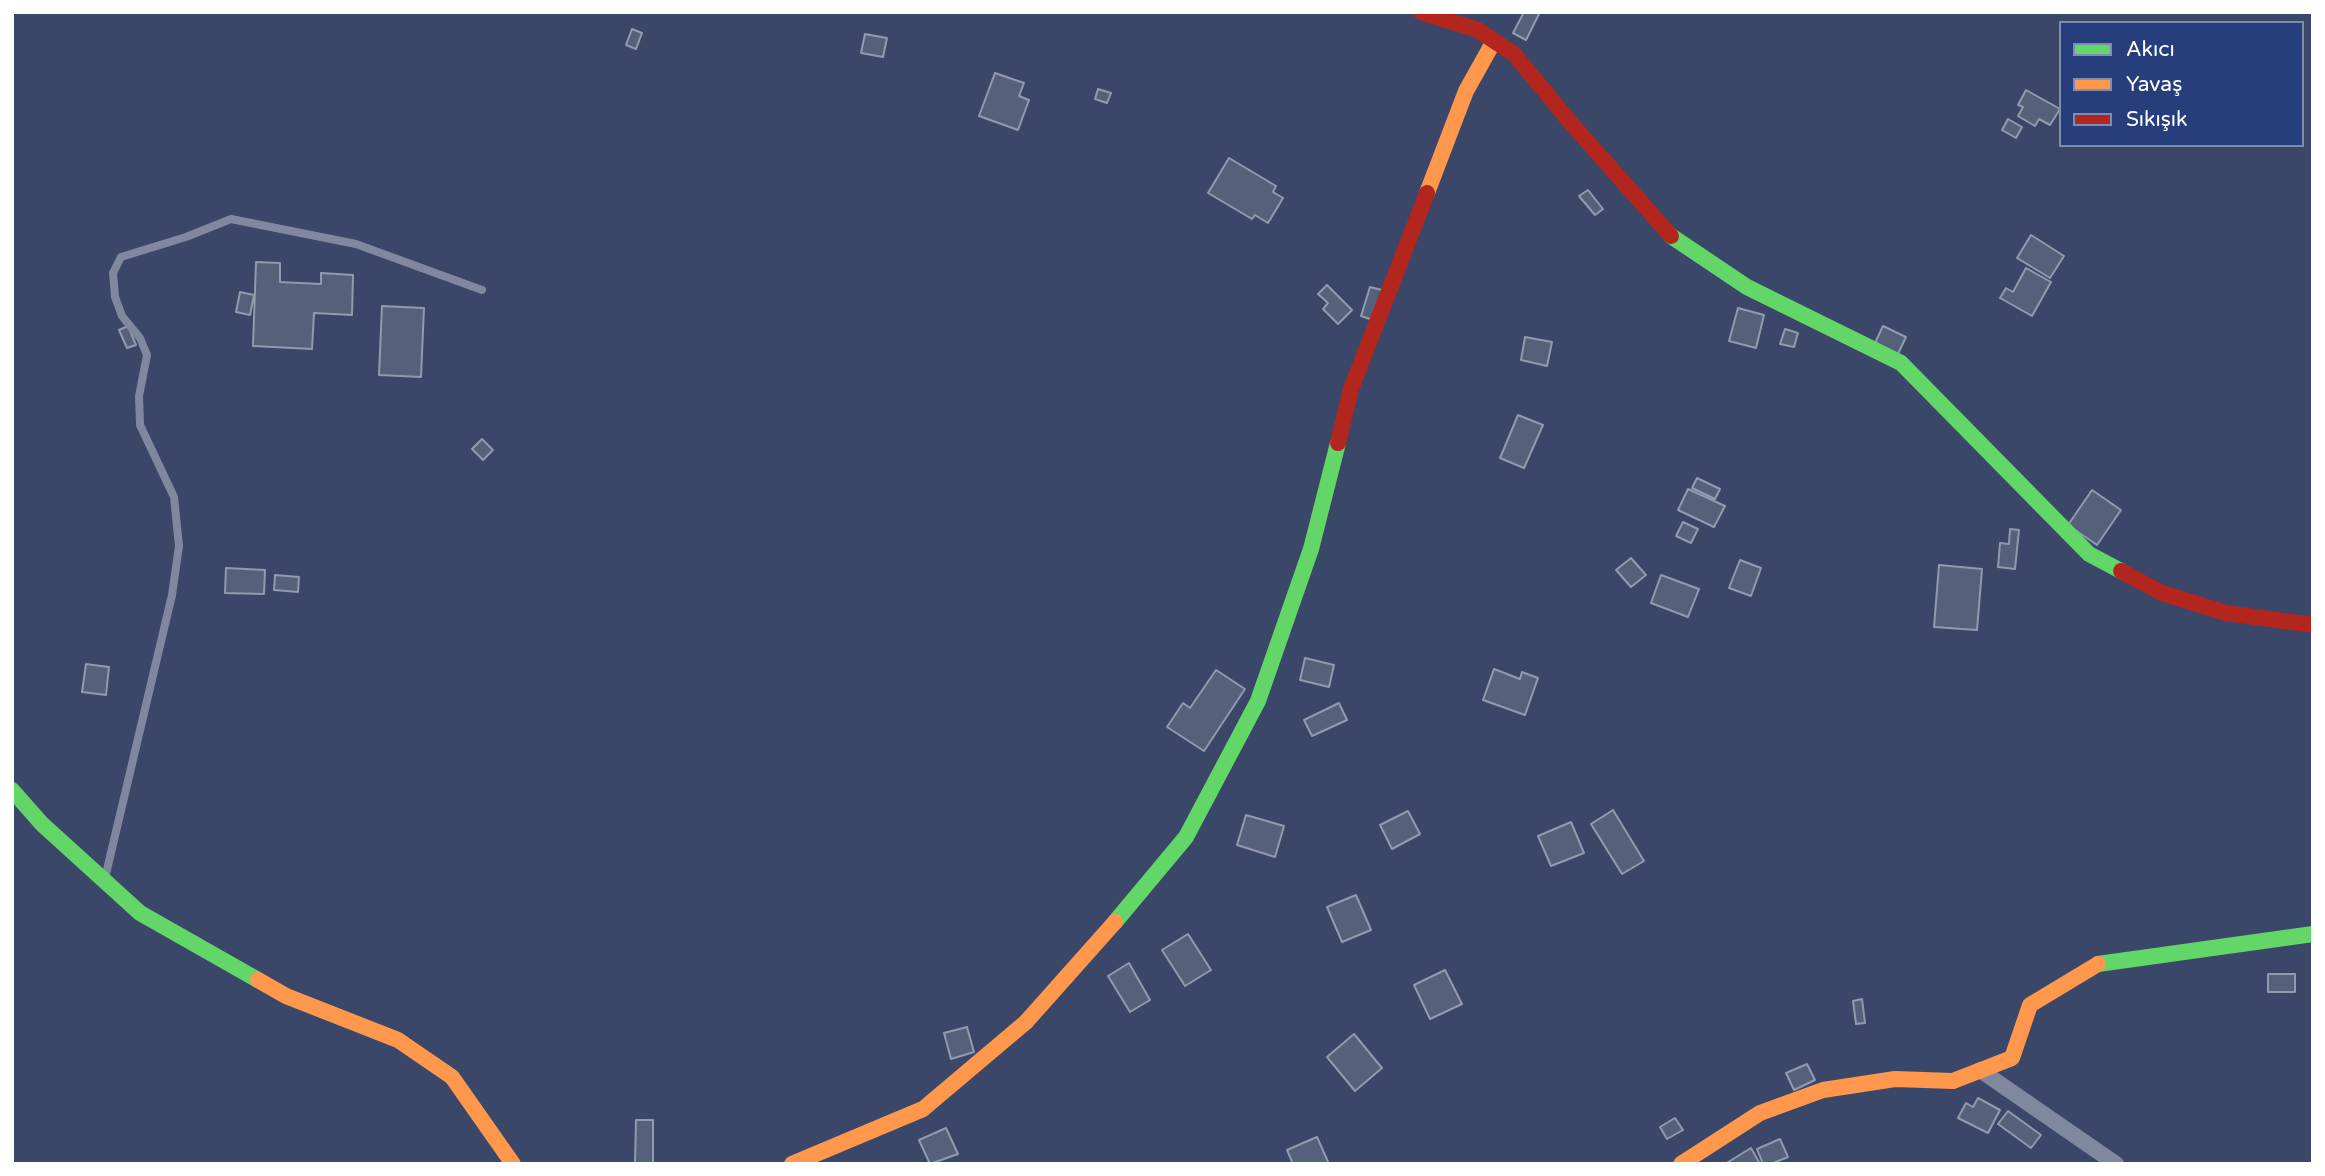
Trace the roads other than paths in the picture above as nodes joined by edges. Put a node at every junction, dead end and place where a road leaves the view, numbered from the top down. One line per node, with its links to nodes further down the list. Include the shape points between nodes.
1 (1421, 12): 2 (street, via 1478,30)
2 (1494, 41): 4 (street, via 1514,54 1671,236 1747,287 1901,363 2089,554 2162,593 2226,613); 10 (street, via 1466,91 1350,389 1311,549 1258,701 1186,837 1026,1022 923,1110)
3 (482, 290): 6 (lane, via 356,244 231,219 121,257 113,273 115,297 147,355 139,396 140,425 174,497 179,546 172,595)
4 (2313, 625)
5 (12, 790): 6 (street)
6 (104, 881): 9 (street, via 140,913 286,996 398,1040 452,1077)
7 (2313, 934): 8 (street, via 2099,963 2030,1005 2012,1058)
8 (1980, 1070): 11 (street, via 1953,1082 1895,1079 1823,1090 1760,1113); 12 (street)
9 (513, 1164)
10 (792, 1164)
11 (1681, 1164)
12 (2116, 1164)

